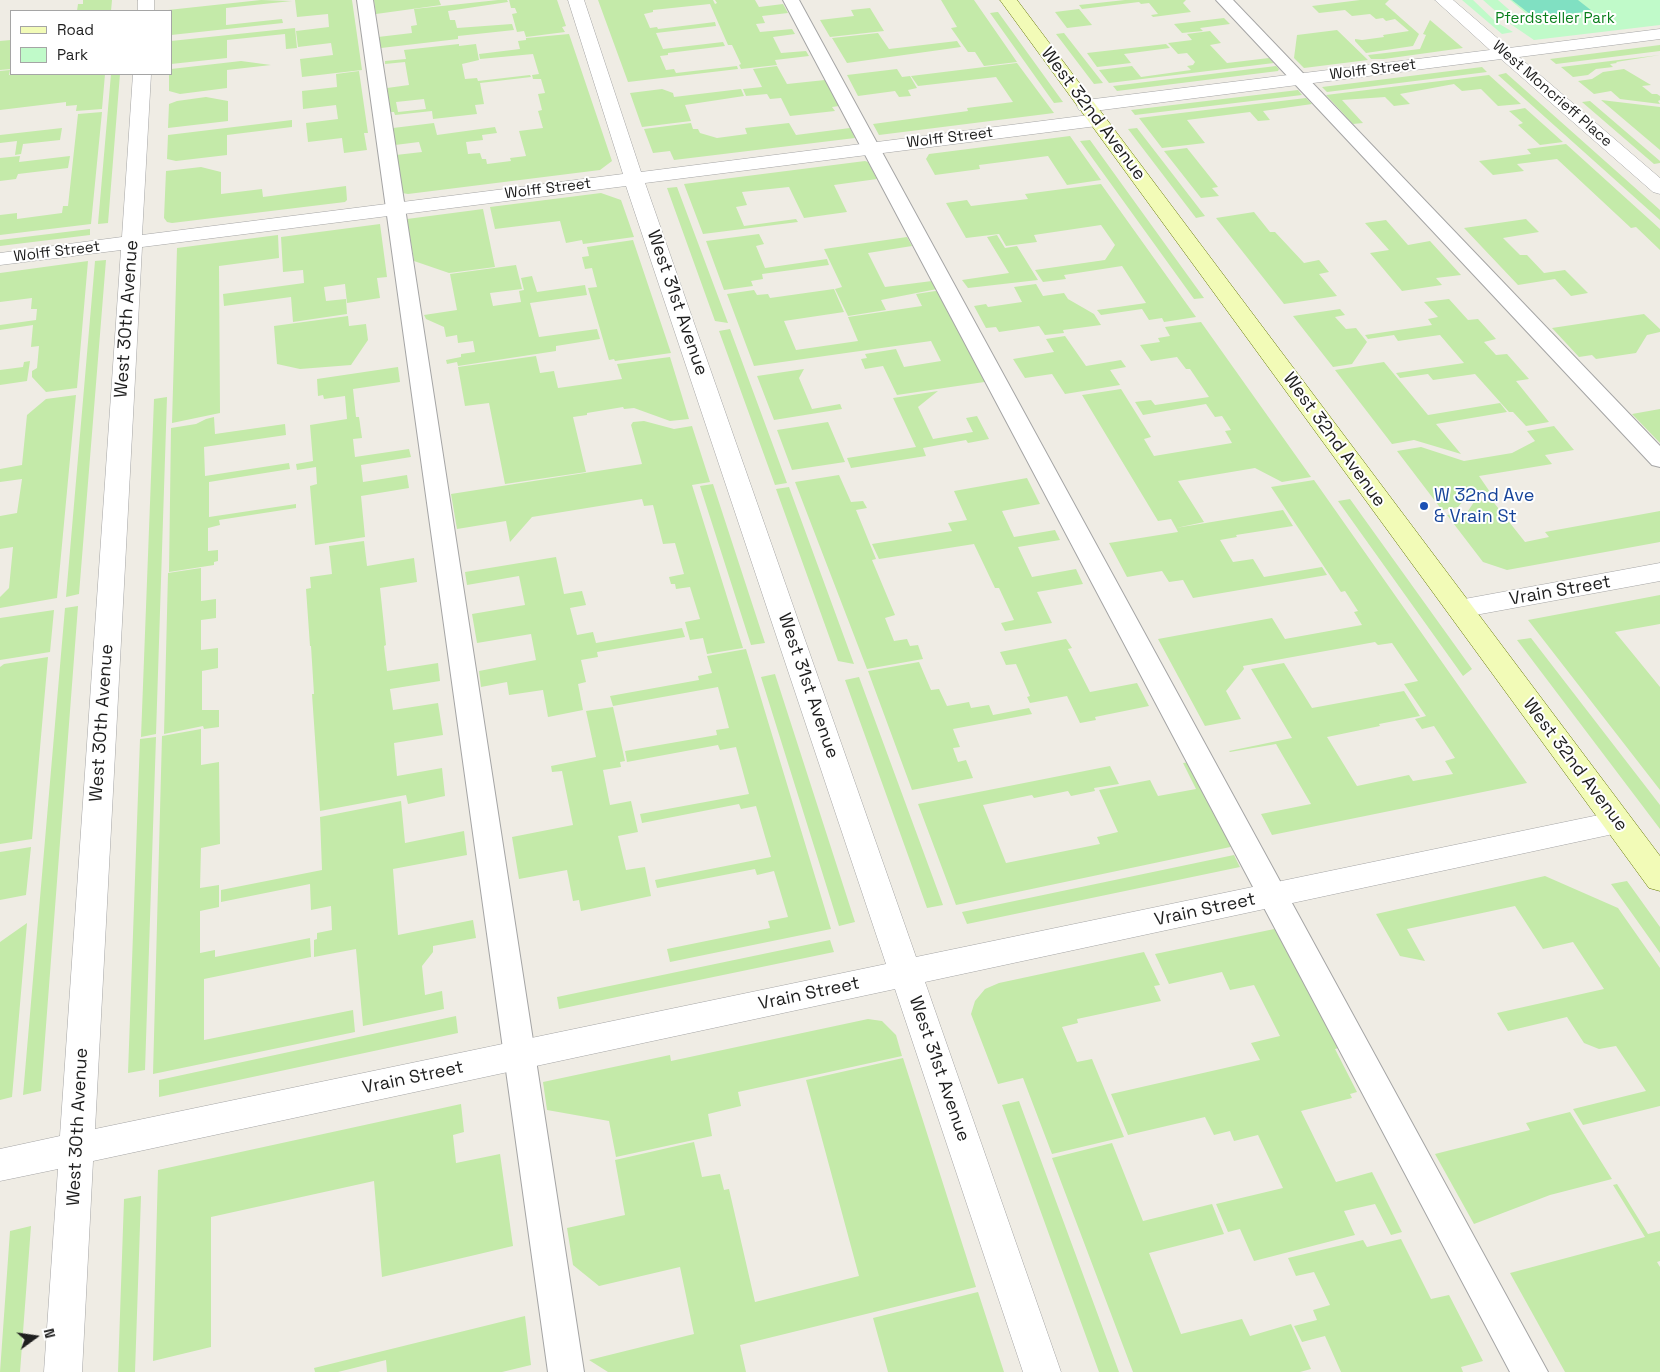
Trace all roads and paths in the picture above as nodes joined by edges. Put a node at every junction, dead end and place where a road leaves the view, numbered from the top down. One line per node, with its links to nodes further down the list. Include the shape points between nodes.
1 (365, 0): 15 (lane)
2 (576, 0): 13 (street, West 31st Avenue)
3 (791, 0): 12 (lane)
4 (1008, 0): 11 (street, West 32nd Avenue)
5 (1224, 0): 10 (lane)
6 (1443, 0): 8 (street, West Moncrieff Place)
7 (1660, 34): 8 (street, Wolff Street)
8 (1505, 54): 10 (street, Wolff Street); 14 (street, West Moncrieff Place)
9 (142, 75): 16 (street, West 30th Avenue)
10 (1300, 79): 11 (street, Wolff Street); 18 (lane)
11 (1092, 113): 12 (street, Wolff Street); 20 (street, West 32nd Avenue)
12 (871, 148): 13 (street, Wolff Street); 23 (lane)
13 (634, 178): 15 (street, Wolff Street); 24 (street, West 31st Avenue)
14 (1660, 188)
15 (396, 209): 16 (street, Wolff Street); 25 (lane)
16 (132, 242): 17 (street, Wolff Street); 26 (street, West 30th Avenue)
17 (0, 259)
18 (1660, 460)
19 (1660, 572): 20 (street, Vrain Street)
20 (1459, 609): 21 (street, West 32nd Avenue)
21 (1618, 822): 22 (street, West 32nd Avenue); 23 (street, Vrain Street)
22 (1660, 880)
23 (1273, 895): 24 (street, Vrain Street); 31 (lane)
24 (907, 973): 25 (street, Vrain Street); 30 (street, West 31st Avenue)
25 (520, 1055): 26 (street, Vrain Street); 29 (lane)
26 (77, 1149): 27 (street, Vrain Street); 28 (street, West 30th Avenue)
27 (0, 1165)
28 (63, 1372)
29 (566, 1372)
30 (1042, 1372)
31 (1530, 1372)

